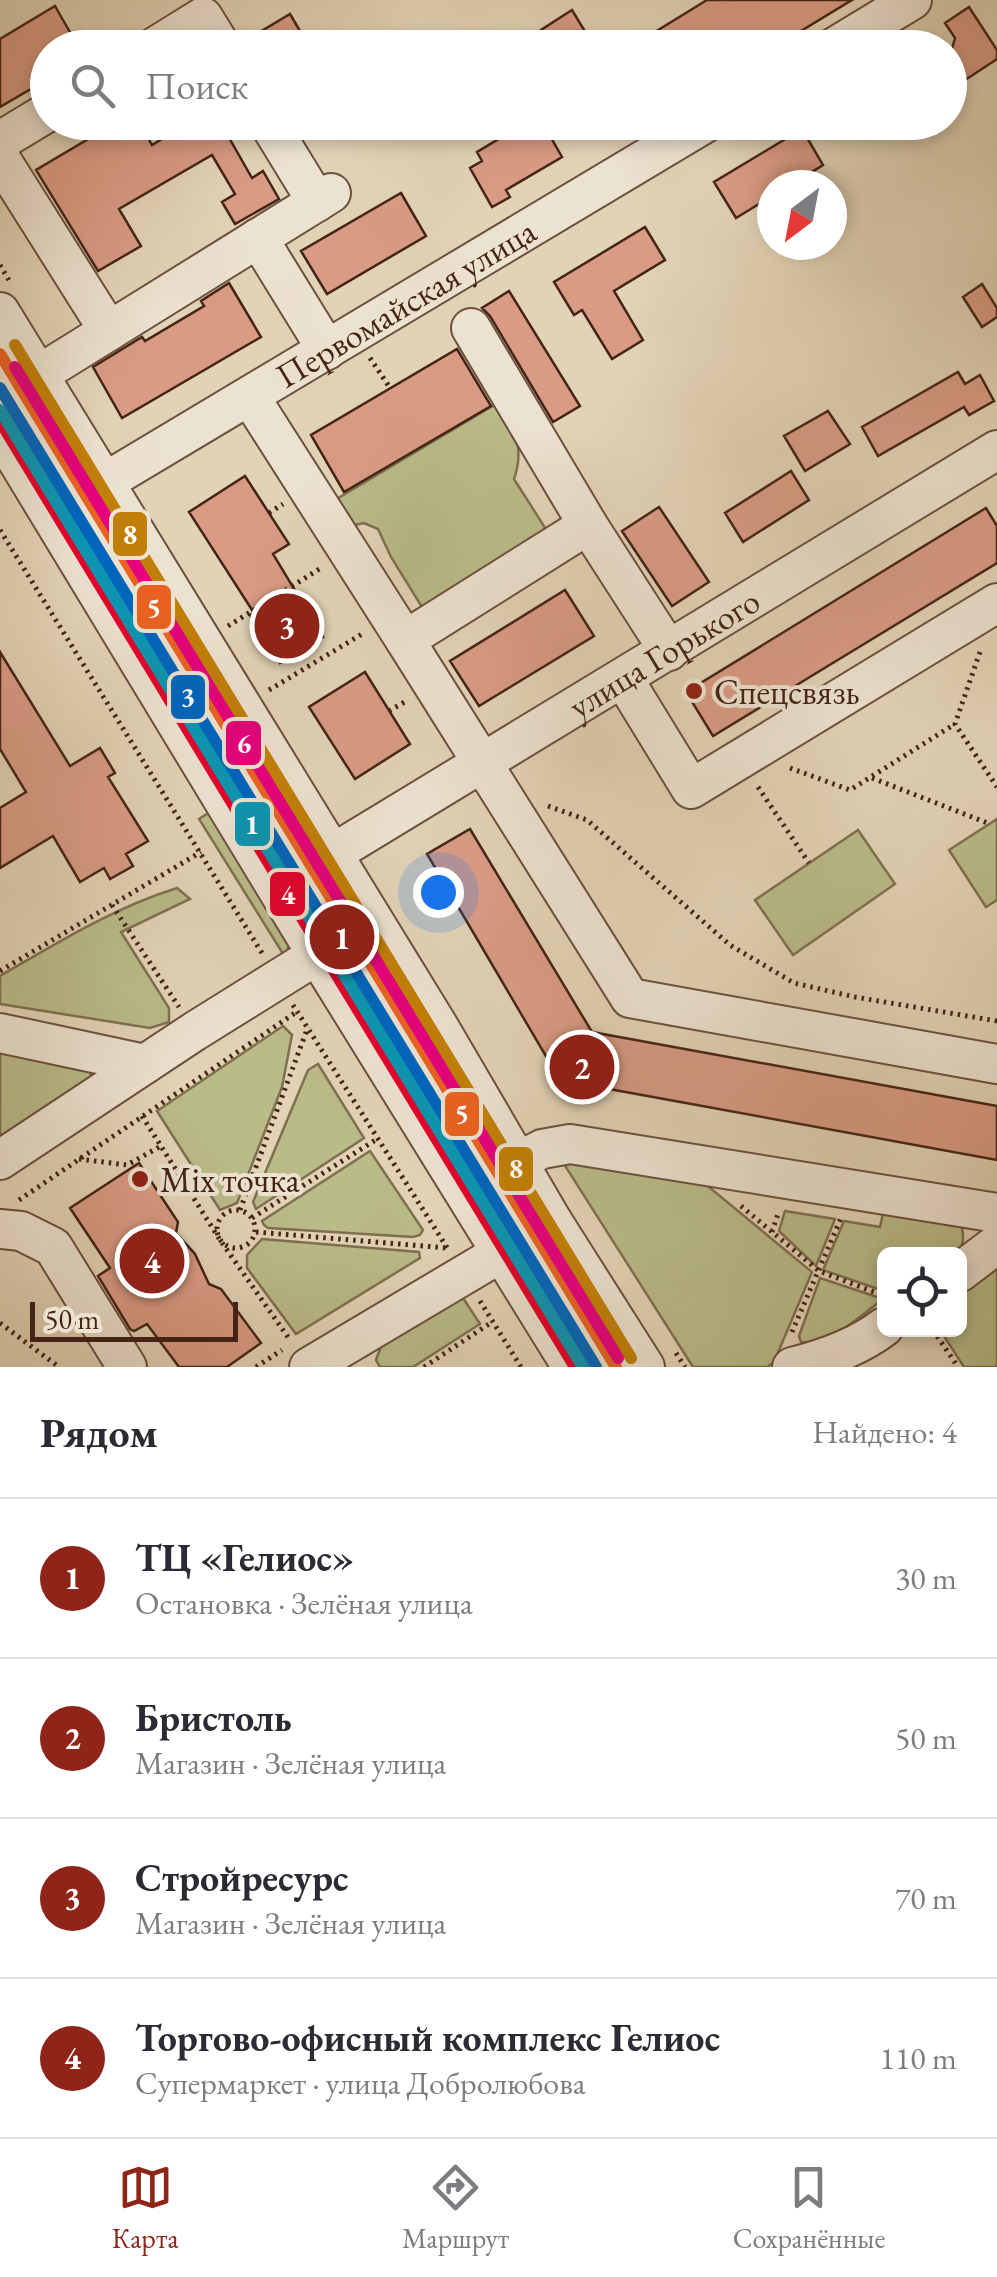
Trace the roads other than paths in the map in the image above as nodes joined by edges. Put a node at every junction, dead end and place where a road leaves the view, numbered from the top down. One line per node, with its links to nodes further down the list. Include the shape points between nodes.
1 (912, 0): 4 (street)
2 (182, 30): 3 (street, via 203,17)
3 (211, 30)
4 (862, 30)
5 (30, 123): 8 (street)
6 (281, 140): 10 (street, via 324,197)
7 (677, 140): 14 (street, Первомайская улица)
8 (0, 142)
9 (0, 158): 13 (street)
10 (258, 238): 13 (street); 14 (street)
11 (0, 312): 15 (street)
12 (471, 328): 20 (street)
13 (109, 331): 15 (street)
14 (326, 350): 16 (street, Первомайская улица)
15 (38, 376): 19 (street)
16 (250, 397): 19 (street, Первомайская улица); 22 (street)
17 (0, 432): 27 (street)
18 (997, 450): 23 (street, улица Горького)
19 (104, 482): 26 (street)
20 (588, 525): 22 (street); 23 (street)
21 (997, 603): 24 (street, via 691,789)
22 (398, 628): 25 (street)
23 (669, 650): 24 (street, улица Горького)
24 (623, 678): 25 (street, улица Горького)
25 (490, 775): 26 (street, улица Горького); 30 (street, via 630,998)
26 (332, 854): 32 (street)
27 (316, 955): 29 (street); 37 (street)
28 (0, 1033): 29 (street)
29 (144, 1064): 31 (street)
30 (997, 1064)
31 (0, 1160)
32 (519, 1161): 33 (street, via 542,1148 570,1144); 35 (street)
33 (997, 1213)
34 (8, 1215): 43 (street, via 20,1231 53,1247)
35 (553, 1222): 37 (street); 45 (street)
36 (997, 1244): 38 (street)
37 (502, 1253): 41 (street); 44 (street)
38 (967, 1267)
39 (877, 1332): 40 (street, via 810,1363)
40 (791, 1351)
41 (362, 1354): 42 (street)
42 (301, 1355)
43 (127, 1367)
44 (572, 1367)
45 (645, 1367)

